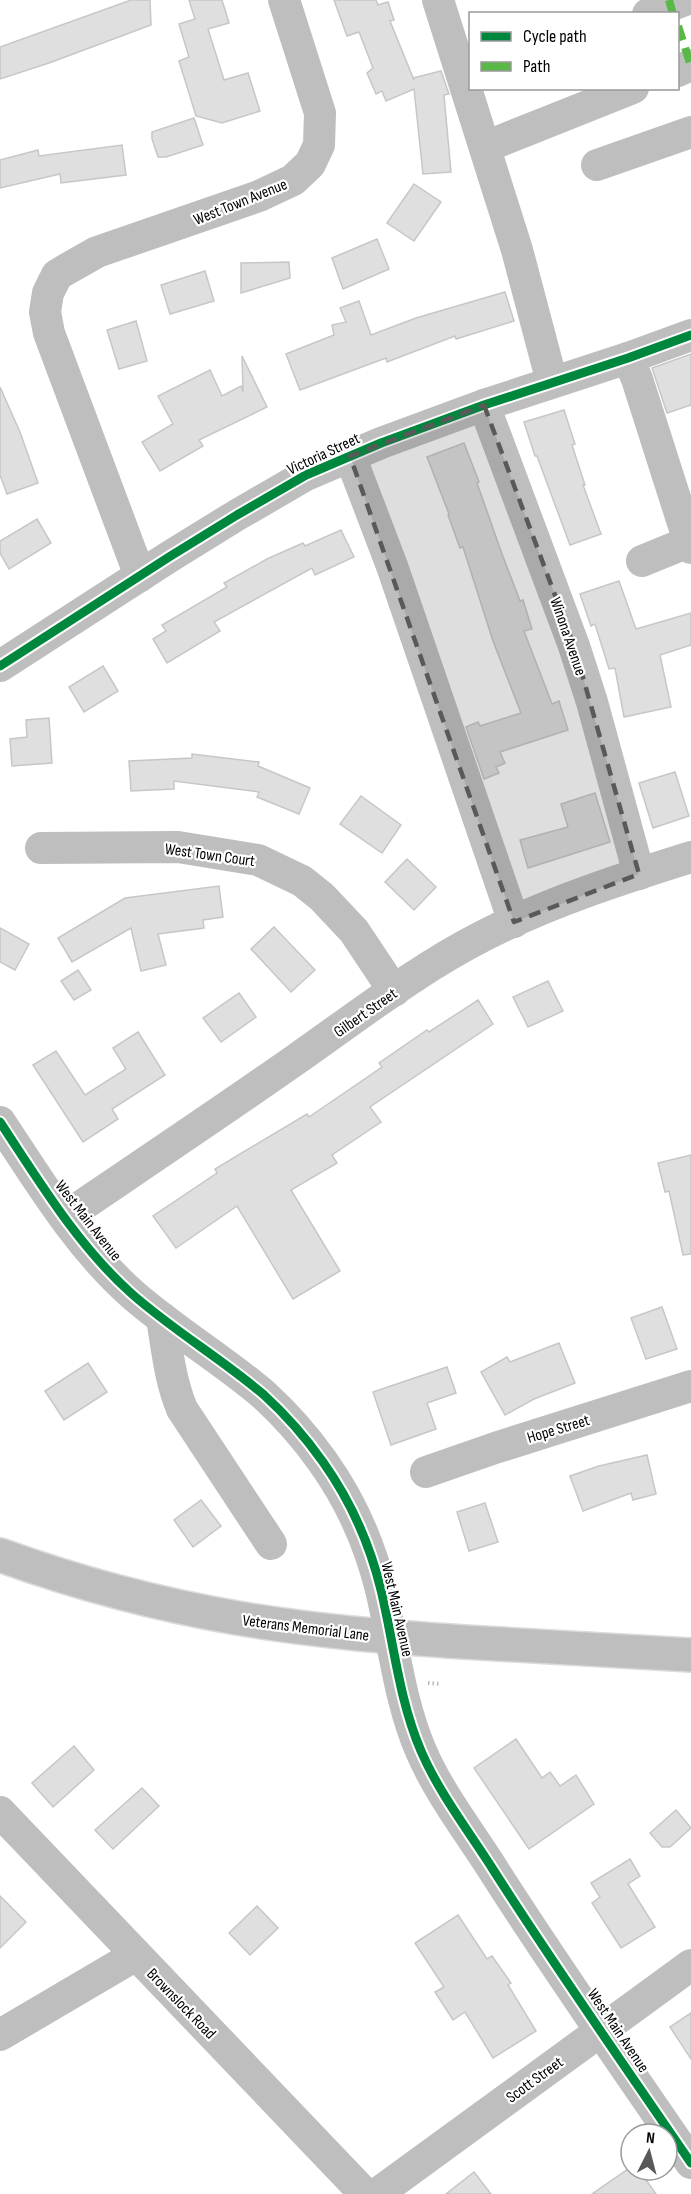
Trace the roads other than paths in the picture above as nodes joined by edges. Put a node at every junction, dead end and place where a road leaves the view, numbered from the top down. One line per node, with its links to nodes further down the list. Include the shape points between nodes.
1 (284, 0): 19 (street, West Town Avenue, via 320,113 319,145 310,164 293,180 259,196 97,252 57,275 48,292 48,333)
2 (438, 0): 6 (street)
3 (687, 0): 4 (street); 5 (street)
4 (691, 7)
5 (654, 12)
6 (467, 80)
7 (470, 90): 10 (street)
8 (628, 90): 10 (street)
9 (691, 132): 11 (street)
10 (485, 147): 14 (street)
11 (597, 165)
12 (691, 335): 13 (street, Victoria Street)
13 (628, 358): 14 (street, Victoria Street); 17 (street)
14 (552, 382): 15 (street, Victoria Street)
15 (484, 405): 16 (street, Victoria Street); 23 (street, Winona Avenue, via 574,646)
16 (350, 456): 19 (street, Victoria Street, via 306,475); 24 (street, via 392,566)
17 (690, 543): 18 (street)
18 (642, 561)
19 (140, 576): 20 (street, Victoria Street)
20 (0, 666)
21 (41, 848): 25 (street, West Town Court, via 177,847 258,860 302,881 322,897 354,931)
22 (691, 857): 23 (street, Gilbert Street)
23 (639, 874): 24 (street, Gilbert Street)
24 (514, 922): 25 (street, Gilbert Street, via 471,943)
25 (394, 991): 27 (street, Gilbert Street)
26 (0, 1122): 27 (street, West Main Avenue)
27 (65, 1217): 28 (street, West Main Avenue, via 104,1265)
28 (162, 1318): 31 (street, via 171,1375 182,1409); 33 (street, West Main Avenue, via 266,1397 324,1463 362,1534 380,1587)
29 (691, 1386): 30 (street, Hope Street)
30 (426, 1472)
31 (270, 1545)
32 (0, 1555): 33 (main road, Veterans Memorial Lane, via 102,1588 197,1610 303,1628)
33 (390, 1637): 34 (main road, Veterans Memorial Lane); 38 (street, West Main Avenue, via 409,1716 425,1759)
34 (691, 1655)
35 (0, 1812): 36 (street, Brownslock Road)
36 (136, 1955): 39 (street); 41 (street, Brownslock Road)
37 (691, 1965): 38 (street, Scott Street)
38 (601, 2031): 40 (street, West Main Avenue); 42 (street, Scott Street)
39 (0, 2035)
40 (691, 2163)
41 (365, 2194)
42 (377, 2194)

